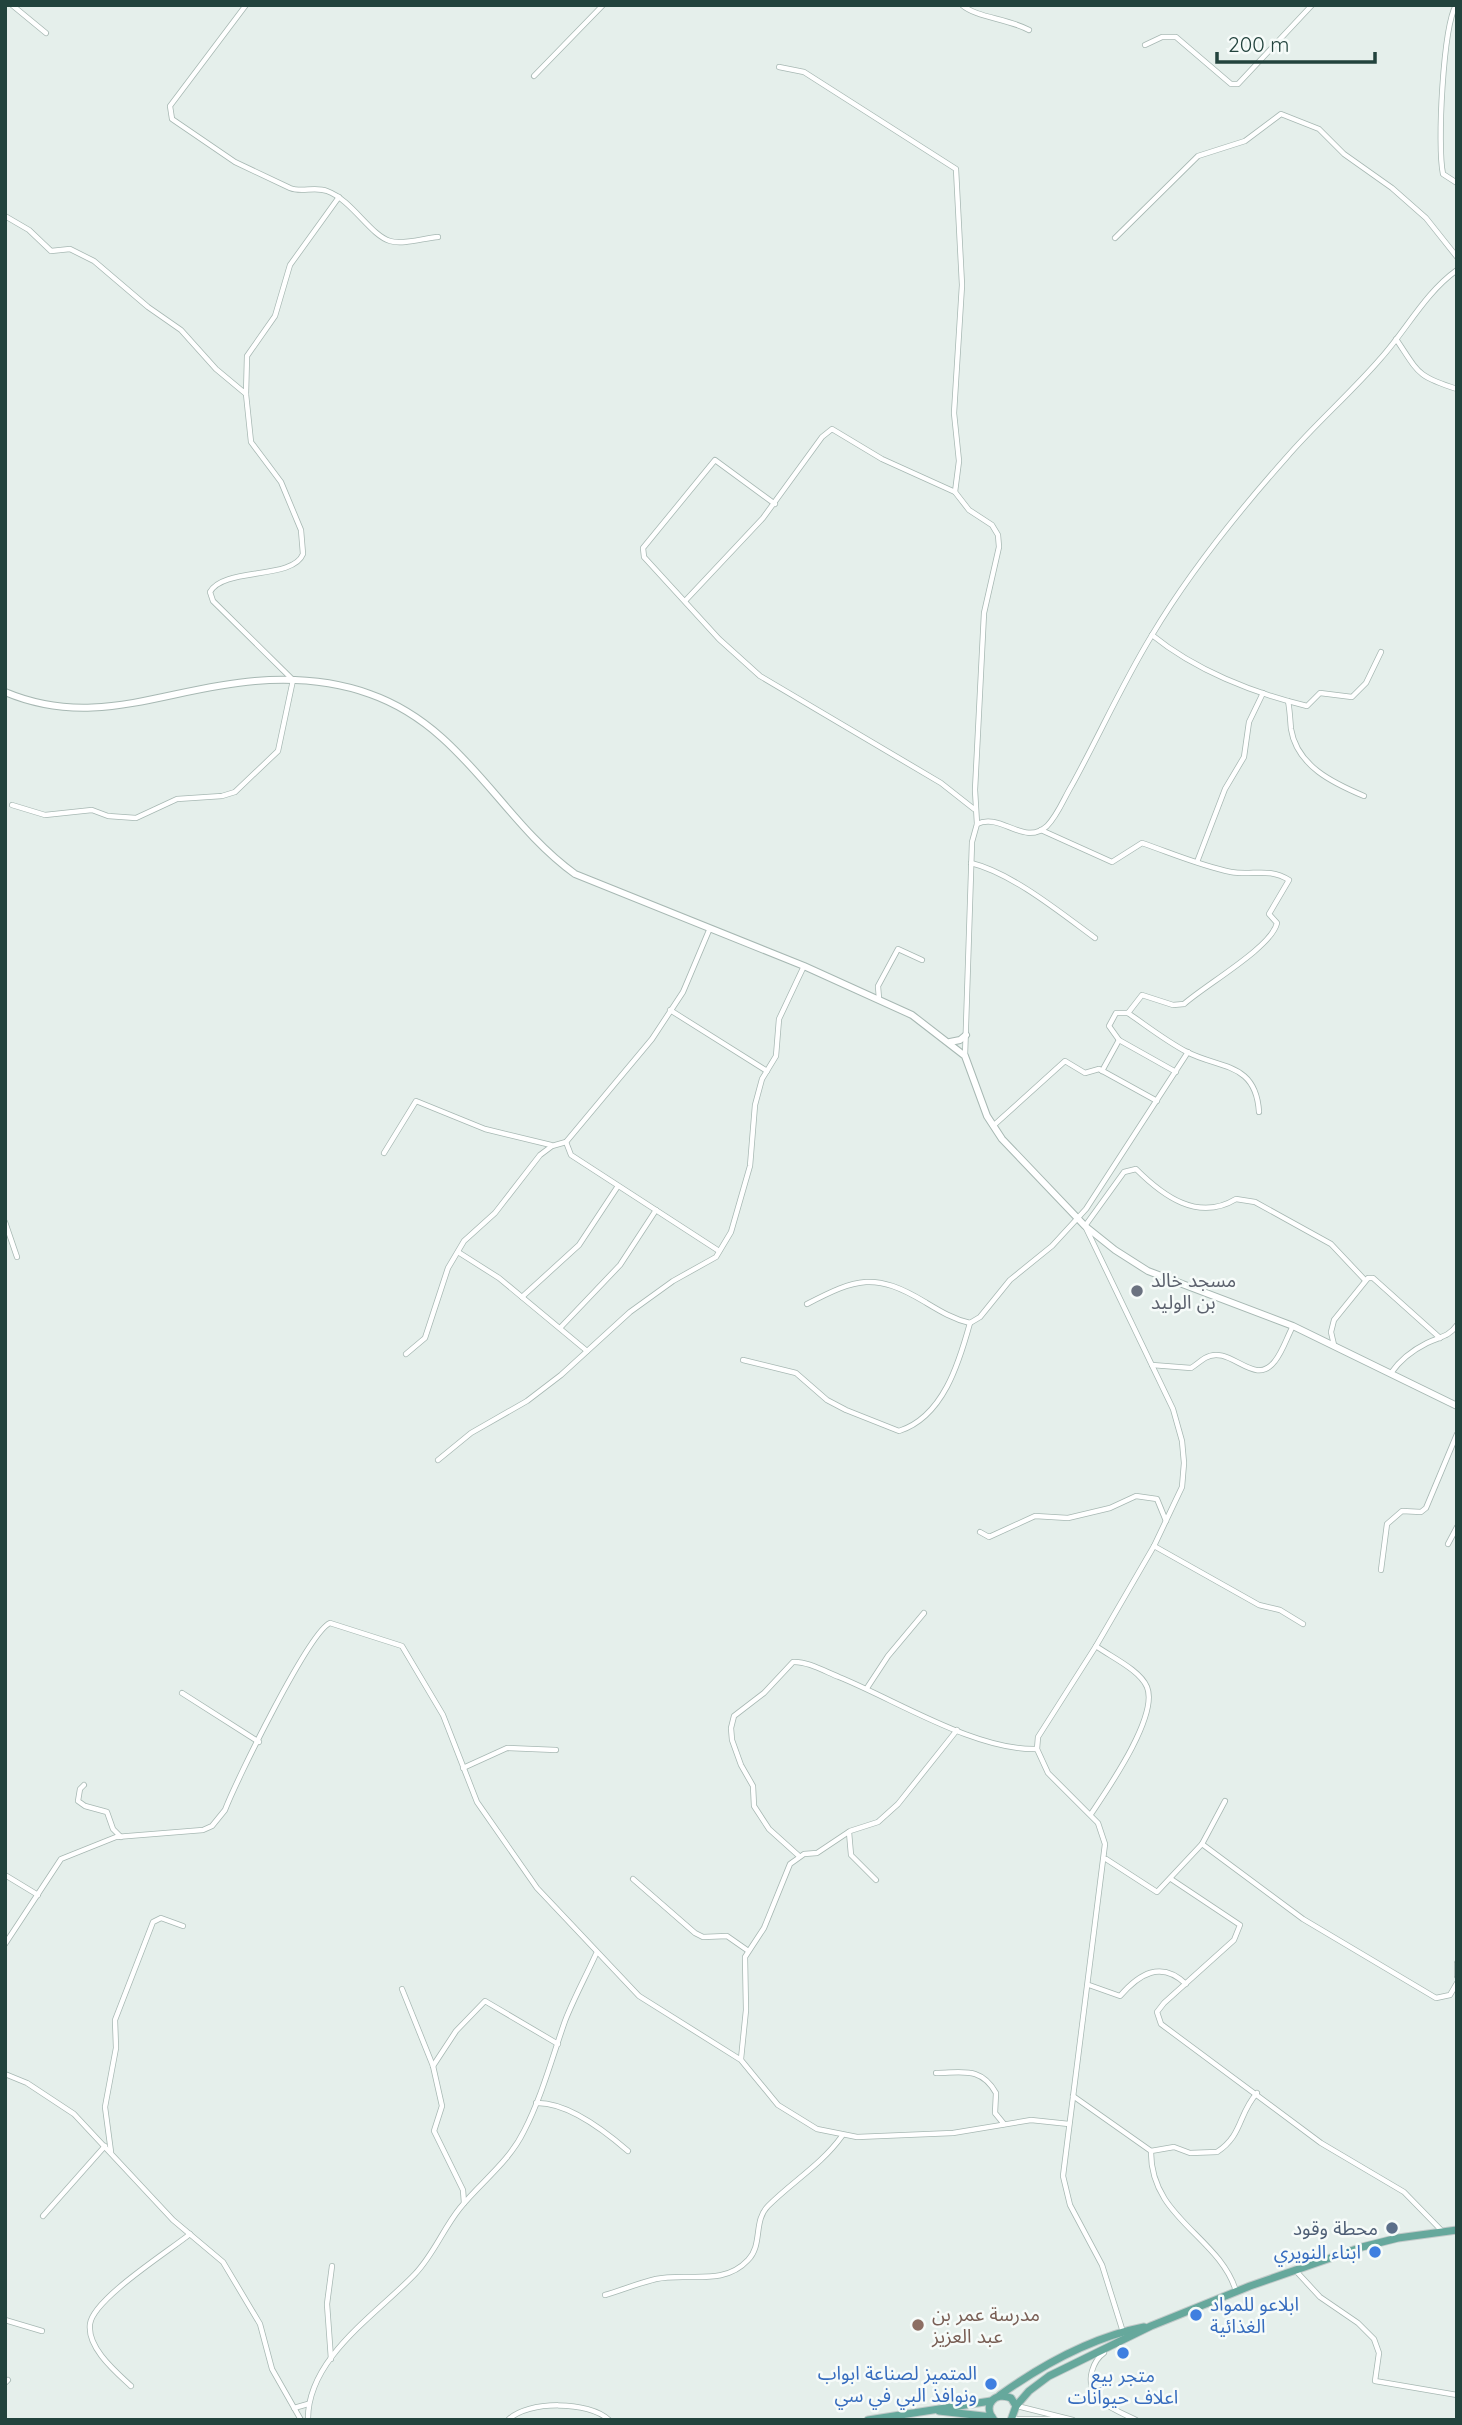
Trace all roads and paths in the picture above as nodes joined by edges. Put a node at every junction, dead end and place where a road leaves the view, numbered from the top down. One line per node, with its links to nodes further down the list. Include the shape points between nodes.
1 (12, 5): 8 (street)
2 (246, 5): 13 (street, via 170,106 172,119 235,162 290,188 317,189)
3 (603, 5): 11 (street)
4 (962, 5): 7 (street)
5 (1312, 5): 9 (street, via 1238,84 1231,84 1176,37 1162,37)
6 (1456, 5): 12 (street, via 1445,37 1440,142 1443,174)
7 (1029, 30)
8 (46, 33)
9 (1146, 45)
10 (779, 67): 23 (street, via 804,72 956,169 962,285 954,414 959,461)
11 (534, 76)
12 (1457, 183)
13 (339, 197): 15 (street, via 386,239); 22 (street, via 290,265 275,316 247,356)
14 (5, 216): 22 (street, via 51,251 70,249 94,261 181,330)
15 (438, 237)
16 (1115, 238): 17 (street, via 1198,156 1245,141 1274,118 1288,114 1320,129 1344,154 1392,188 1426,218)
17 (1457, 257)
18 (1457, 264): 19 (street)
19 (1455, 271): 20 (street)
20 (1396, 339): 21 (street, via 1419,374); 26 (street, via 1287,456)
21 (1457, 389)
22 (246, 394): 28 (street, via 251,442 286,491 301,530 303,554 293,566 215,585 210,595)
23 (955, 492): 24 (street, via 882,459 832,429); 34 (street, via 969,510 992,525 999,547 984,613)
24 (775, 503): 25 (street); 25 (street, via 719,461 712,462 643,548 647,562)
25 (685, 601): 34 (street, via 760,676 941,783)
26 (1152, 635): 30 (street, via 1175,654); 36 (street, via 1060,806)
27 (1381, 652): 31 (street, via 1366,682 1352,697 1320,693 1307,706)
28 (293, 680): 29 (street, via 253,681 99,708 52,707); 33 (street, via 278,751 235,792 177,799 136,818 92,810 45,815); 39 (street, via 371,694 412,716 462,754 567,869)
29 (5, 692)
30 (1263, 693): 31 (street); 37 (street, via 1250,722 1244,757 1225,789)
31 (1288, 701): 32 (street, via 1291,729 1305,761)
32 (1364, 796)
33 (12, 805)
34 (975, 809): 35 (street)
35 (977, 824): 36 (street, via 985,820 1021,832); 38 (street)
36 (1040, 830): 37 (street, via 1112,862 1142,843)
37 (1197, 862): 45 (street, via 1251,874 1262,870 1289,880 1270,911 1276,930 1184,1004 1142,995)
38 (971, 863): 40 (street, via 984,866); 46 (street)
39 (710, 928): 42 (street); 44 (street, via 690,979)
40 (1095, 938)
41 (922, 960): 43 (street, via 898,949 878,986)
42 (804, 966): 43 (street); 51 (street, via 779,1019 776,1056)
43 (879, 1000): 48 (street, via 912,1015)
44 (670, 1010): 51 (street); 57 (street, via 646,1047)
45 (1128, 1013): 47 (street, via 1116,1013 1110,1020 1109,1027); 49 (street)
46 (966, 1035): 48 (street); 50 (street)
47 (1119, 1040): 52 (street); 53 (street)
48 (950, 1042): 50 (street)
49 (1188, 1052): 53 (street); 55 (street, via 1237,1068 1258,1098)
50 (965, 1056): 56 (street)
51 (768, 1071): 66 (street, via 755,1105 750,1166 731,1232)
52 (1102, 1071): 54 (street); 56 (street, via 1085,1073 1065,1061)
53 (1176, 1072): 54 (street)
54 (1157, 1101): 62 (street)
55 (1259, 1112)
56 (993, 1126): 62 (street)
57 (566, 1142): 58 (street); 60 (street, via 571,1156)
58 (551, 1146): 59 (street, via 485,1129 416,1101); 65 (street)
59 (384, 1153)
60 (618, 1186): 61 (street); 69 (street, via 579,1245)
61 (656, 1210): 66 (street); 74 (street, via 620,1265)
62 (1078, 1219): 64 (street); 71 (street)
63 (5, 1222): 67 (street)
64 (1085, 1226): 68 (street, via 1125,1172 1136,1169 1166,1196 1203,1209 1222,1207 1236,1199 1255,1202 1331,1244); 73 (street, via 1148,1271); 80 (street)
65 (458, 1251): 69 (street); 78 (street, via 425,1338)
66 (719, 1251): 77 (street, via 712,1261 673,1281 630,1312)
67 (17, 1257)
68 (1364, 1279): 75 (street, via 1373,1278); 76 (street, via 1332,1325)
69 (522, 1297): 74 (street)
70 (807, 1304): 71 (street, via 862,1280 880,1280)
71 (970, 1323): 79 (street, via 942,1394 919,1421 899,1431 846,1410 796,1373)
72 (1457, 1325): 75 (street)
73 (1293, 1326): 76 (street); 80 (street, via 1277,1359 1265,1370 1254,1371 1223,1354 1205,1357 1191,1368)
74 (560, 1328): 77 (street)
75 (1440, 1338): 81 (street, via 1399,1362)
76 (1334, 1345): 81 (street)
77 (587, 1351): 84 (street, via 527,1401 471,1433)
78 (406, 1354)
79 (743, 1360)
80 (1151, 1364): 85 (street, via 1173,1409 1182,1441 1182,1487)
81 (1391, 1373): 82 (street)
82 (1457, 1406)
83 (1457, 1434): 90 (street, via 1426,1508 1402,1511 1387,1524)
84 (438, 1460)
85 (1166, 1521): 87 (street, via 1157,1499 1136,1496 1068,1518 1035,1516 989,1537); 89 (street)
86 (1457, 1527): 88 (street)
87 (980, 1532)
88 (1448, 1544)
89 (1154, 1546): 92 (street, via 1259,1605 1280,1610); 93 (street)
90 (1381, 1570)
91 (924, 1613): 94 (street)
92 (1303, 1624)
93 (1096, 1646): 98 (street, via 1047,1719); 103 (street, via 1141,1679 1149,1697 1129,1754)
94 (867, 1688): 96 (street); 107 (street, via 796,1661 734,1716 732,1740 753,1786 754,1806 769,1829)
95 (183, 1693): 97 (street)
96 (957, 1730): 98 (street, via 1020,1750); 104 (street, via 898,1804 878,1822)
97 (259, 1742): 100 (street, via 289,1679 318,1632 330,1623 402,1646 443,1715); 105 (street, via 225,1810 212,1826 193,1832)
98 (1037, 1749): 103 (street, via 1048,1773)
99 (556, 1750): 100 (street, via 507,1748)
100 (463, 1768): 117 (street, via 477,1802 527,1875)
101 (84, 1785): 105 (street, via 78,1801 107,1812)
102 (1225, 1801): 106 (street)
103 (1091, 1814): 108 (street, via 1103,1833)
104 (850, 1831): 107 (street, via 817,1853); 112 (street, via 851,1855)
105 (121, 1837): 113 (street, via 61,1859)
106 (1202, 1844): 111 (street); 120 (street, via 1290,1910 1436,1998 1450,1995)
107 (799, 1856): 116 (street, via 790,1864 764,1928)
108 (1105, 1858): 111 (street, via 1153,1892); 121 (street)
109 (5, 1875): 113 (street)
110 (634, 1879): 116 (street, via 695,1933 727,1936)
111 (1171, 1879): 122 (street, via 1240,1925 1234,1940)
112 (876, 1880)
113 (38, 1895): 115 (street)
114 (183, 1926): 138 (street, via 161,1918 153,1922 115,2020 116,2048 105,2107)
115 (6, 1941)
116 (747, 1950): 125 (street)
117 (596, 1954): 124 (street); 125 (street, via 639,1996)
118 (1457, 1963): 119 (street)
119 (1457, 1976)
120 (1457, 1983)
121 (1089, 1984): 122 (street, via 1120,1996 1138,1976 1157,1972 1171,1973); 130 (street)
122 (1186, 1984): 129 (street, via 1157,2012 1161,2024)
123 (402, 1989): 126 (street)
124 (558, 2044): 126 (street, via 485,2001 456,2031); 131 (street)
125 (741, 2060): 134 (street, via 778,2105 817,2129)
126 (433, 2066): 139 (street, via 442,2106 434,2131 463,2190)
127 (936, 2073): 132 (street, via 969,2071 984,2078 996,2092 995,2113)
128 (5, 2074): 135 (street, via 74,2114)
129 (1257, 2094): 137 (street, via 1247,2104 1239,2131 1217,2152 1190,2153 1174,2147); 142 (street, via 1321,2143 1404,2192)
130 (1073, 2096): 133 (street); 137 (street)
131 (537, 2103): 136 (street, via 567,2111 609,2134); 139 (street, via 510,2154)
132 (1005, 2124): 133 (street, via 1031,2120); 134 (street, via 953,2133)
133 (1069, 2124): 151 (street, via 1065,2190 1102,2265)
134 (842, 2136): 147 (street, via 820,2164 768,2206 760,2218 753,2253 745,2263 712,2278 656,2279)
135 (104, 2147): 138 (street); 140 (street)
136 (628, 2151)
137 (1151, 2151): 146 (street, via 1152,2172 1172,2211 1220,2260)
138 (111, 2152): 143 (street)
139 (464, 2204): 152 (street, via 415,2275 375,2309)
140 (43, 2216)
141 (1457, 2230): 142 (main road)
142 (1442, 2231): 145 (main road, via 1362,2246)
143 (190, 2234): 153 (street, via 105,2301 90,2322 101,2354); 159 (street, via 227,2267 260,2324 272,2369)
144 (332, 2266): 152 (street, via 327,2304)
145 (1296, 2271): 146 (main road); 155 (street, via 1320,2297 1374,2339 1379,2353 1376,2381)
146 (1236, 2291): 149 (main road)
147 (605, 2295)
148 (5, 2320): 150 (street)
149 (1151, 2326): 151 (main road); 151 (main road)
150 (42, 2331)
151 (1127, 2335): 154 (main road, via 1056,2360); 158 (main road, via 1049,2376); 170 (street, via 1100,2355 1091,2380 1100,2401)
152 (331, 2360): 157 (street)
153 (131, 2386)
154 (1000, 2395): 156 (main road); 158 (main road, via 1011,2398)
155 (1457, 2395)
156 (991, 2401): 160 (main road); 162 (main road)
157 (308, 2404): 159 (street); 166 (street)
158 (1016, 2406): 163 (main road); 164 (street)
159 (294, 2408): 165 (street)
160 (931, 2410): 161 (main road); 169 (main road)
161 (980, 2418): 162 (main road)
162 (993, 2418)
163 (1011, 2419): 164 (street)
164 (1071, 2419)
165 (301, 2420)
166 (308, 2420)
167 (509, 2420): 168 (street, via 526,2410 570,2405 586,2407)
168 (609, 2420)
169 (868, 2420)
170 (1136, 2420)

